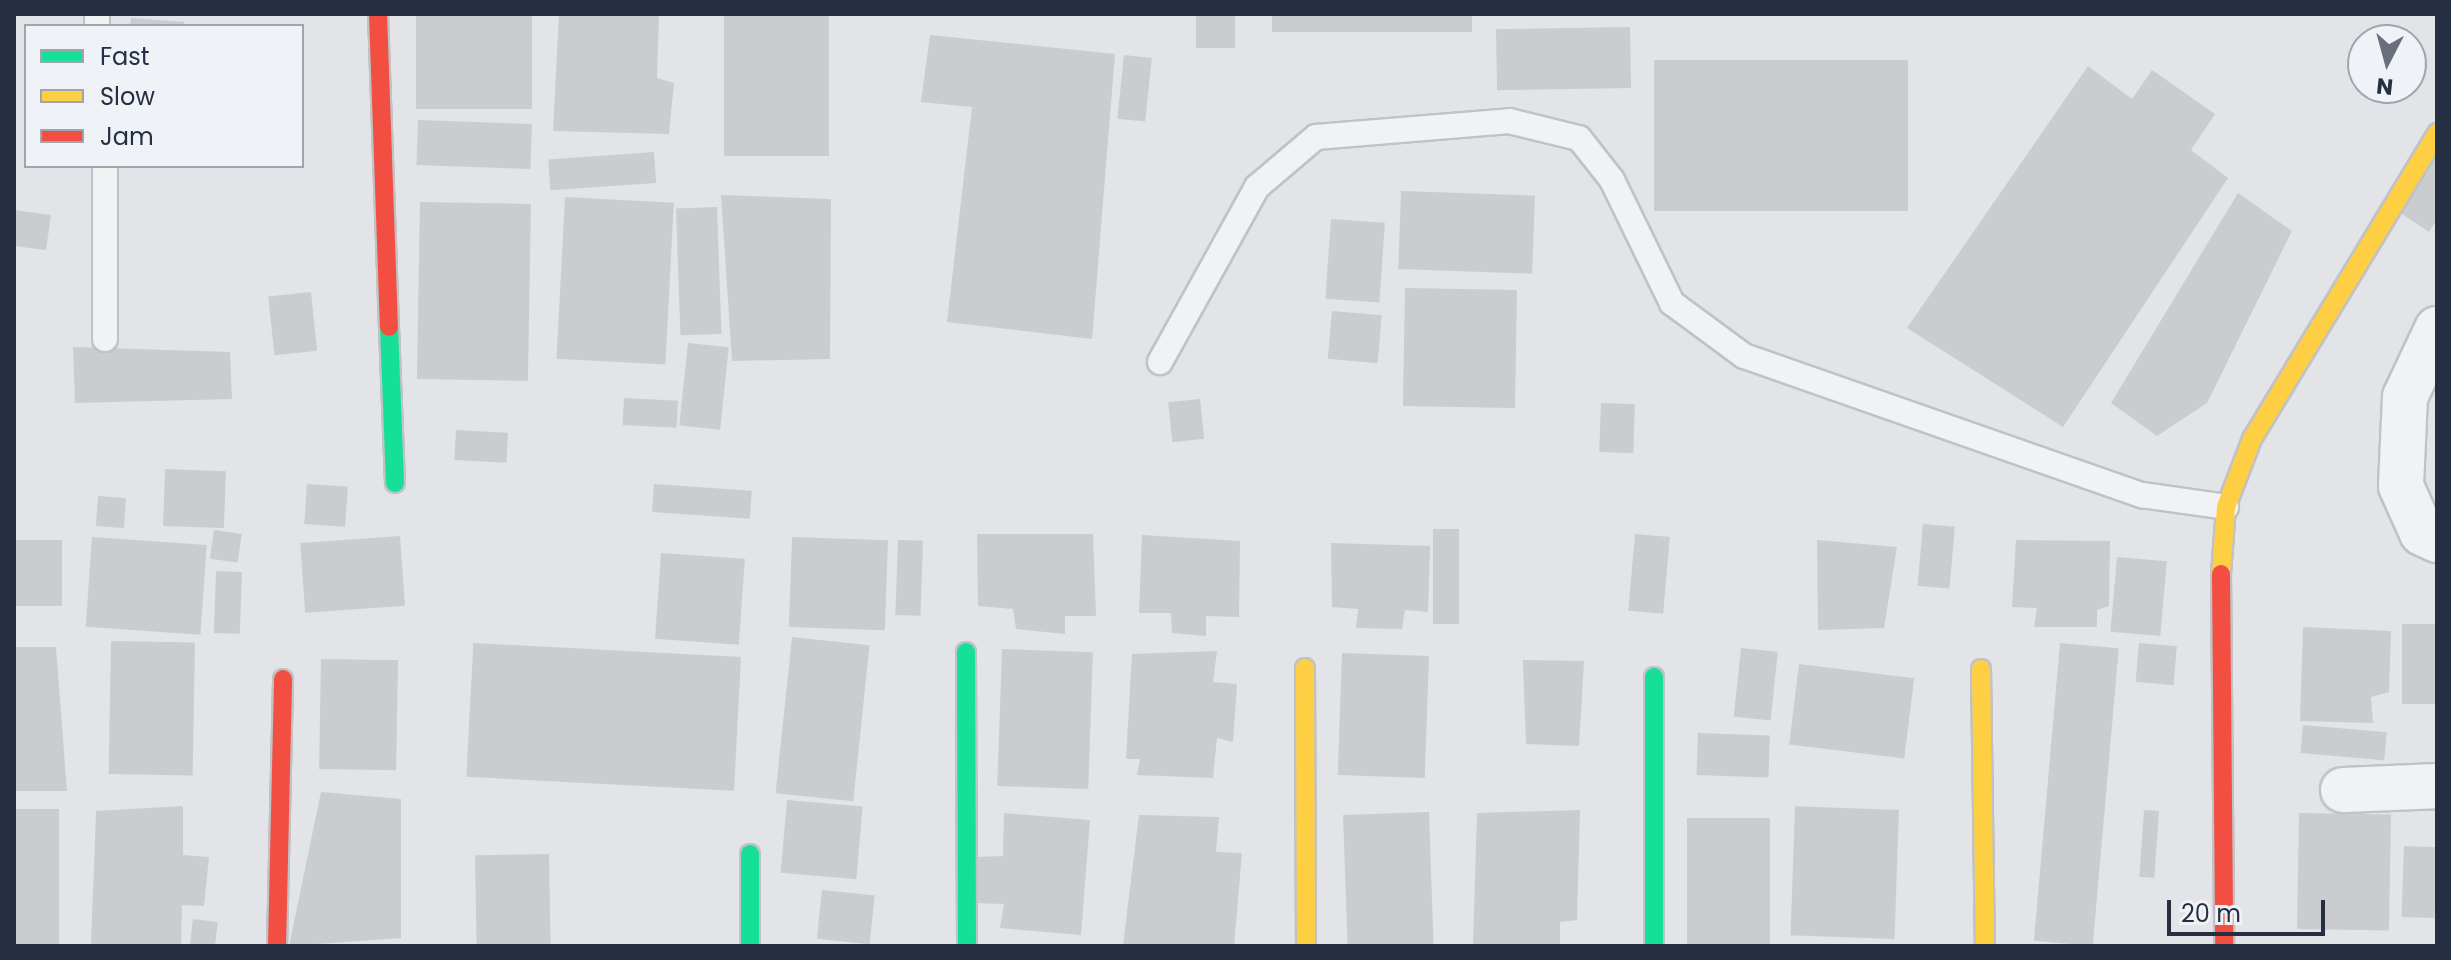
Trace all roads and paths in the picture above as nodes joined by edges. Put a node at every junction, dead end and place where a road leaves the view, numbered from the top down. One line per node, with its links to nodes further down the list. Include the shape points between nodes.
1 (378, 14): 7 (street)
2 (2437, 133): 8 (street, via 2252,439)
3 (105, 168): 5 (lane)
4 (2437, 329): 9 (street, via 2405,397 2401,486 2422,533)
5 (105, 339)
6 (1160, 362): 8 (lane, via 1257,187 1316,137 1509,121 1579,138 1612,180 1672,303 1744,356 2142,495)
7 (395, 483)
8 (2226, 507): 24 (street, via 2219,599)
9 (2437, 540)
10 (966, 652): 20 (street)
11 (1305, 668): 21 (street)
12 (1981, 669): 23 (street)
13 (1654, 677): 22 (street)
14 (283, 679): 18 (street)
15 (2437, 786): 16 (street)
16 (2343, 790)
17 (750, 854): 19 (street)
18 (277, 946)
19 (750, 946)
20 (967, 946)
21 (1306, 946)
22 (1654, 946)
23 (1985, 946)
24 (2224, 946)

